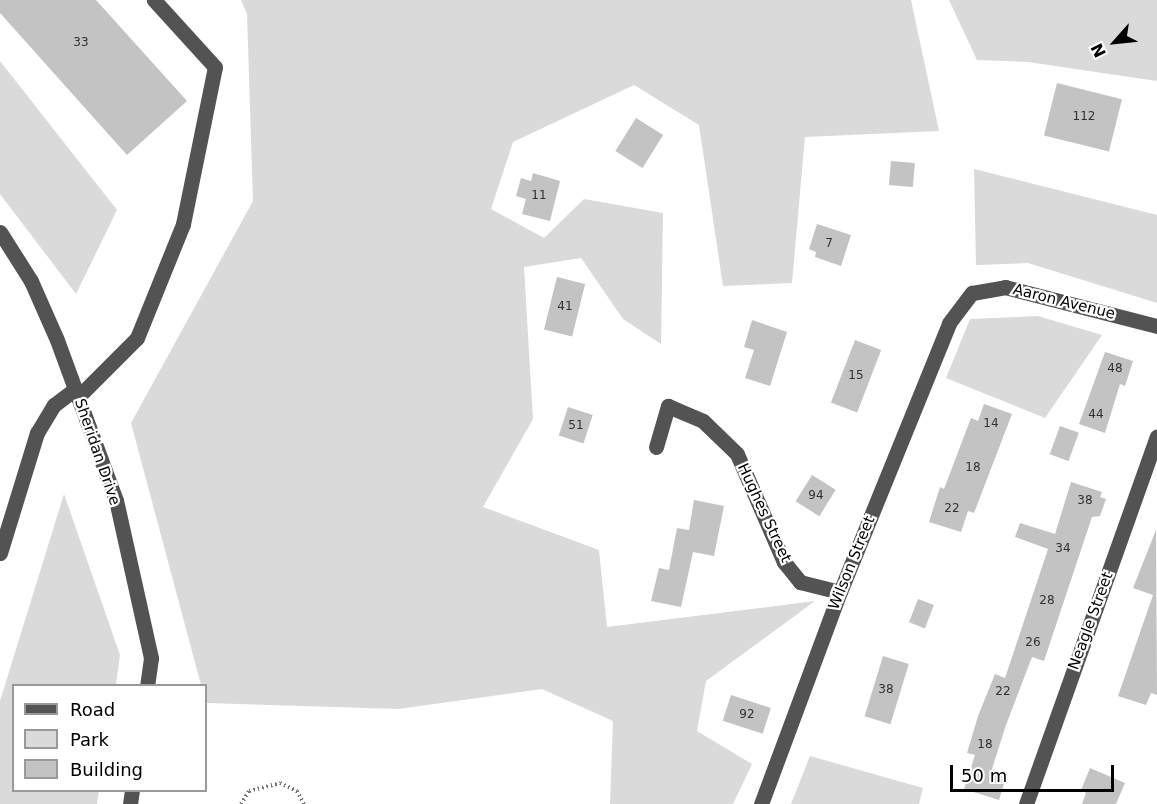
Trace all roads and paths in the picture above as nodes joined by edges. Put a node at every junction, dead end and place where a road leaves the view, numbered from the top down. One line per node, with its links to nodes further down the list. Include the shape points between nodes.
1 (154, 0): 5 (street, via 215,66 183,224 137,338)
2 (0, 232): 5 (street, Sheridan Drive, via 31,281)
3 (949, 323): 4 (street, Aaron Avenue, via 972,293 1005,287); 9 (street, Wilson Street)
4 (1157, 326)
5 (76, 393): 8 (street, via 54,405 37,433); 10 (street, Sheridan Drive, via 116,500 152,658)
6 (1157, 438): 14 (street, Neagle Street)
7 (656, 447): 9 (street, Hughes Street, via 668,406 703,421 737,454 784,562 800,582)
8 (0, 553)
9 (840, 592): 13 (street, Wilson Street)
10 (147, 684)
11 (241, 804): 12 (path, via 249,791 280,783 297,791)
12 (304, 804)
13 (761, 804)
14 (1026, 804)

